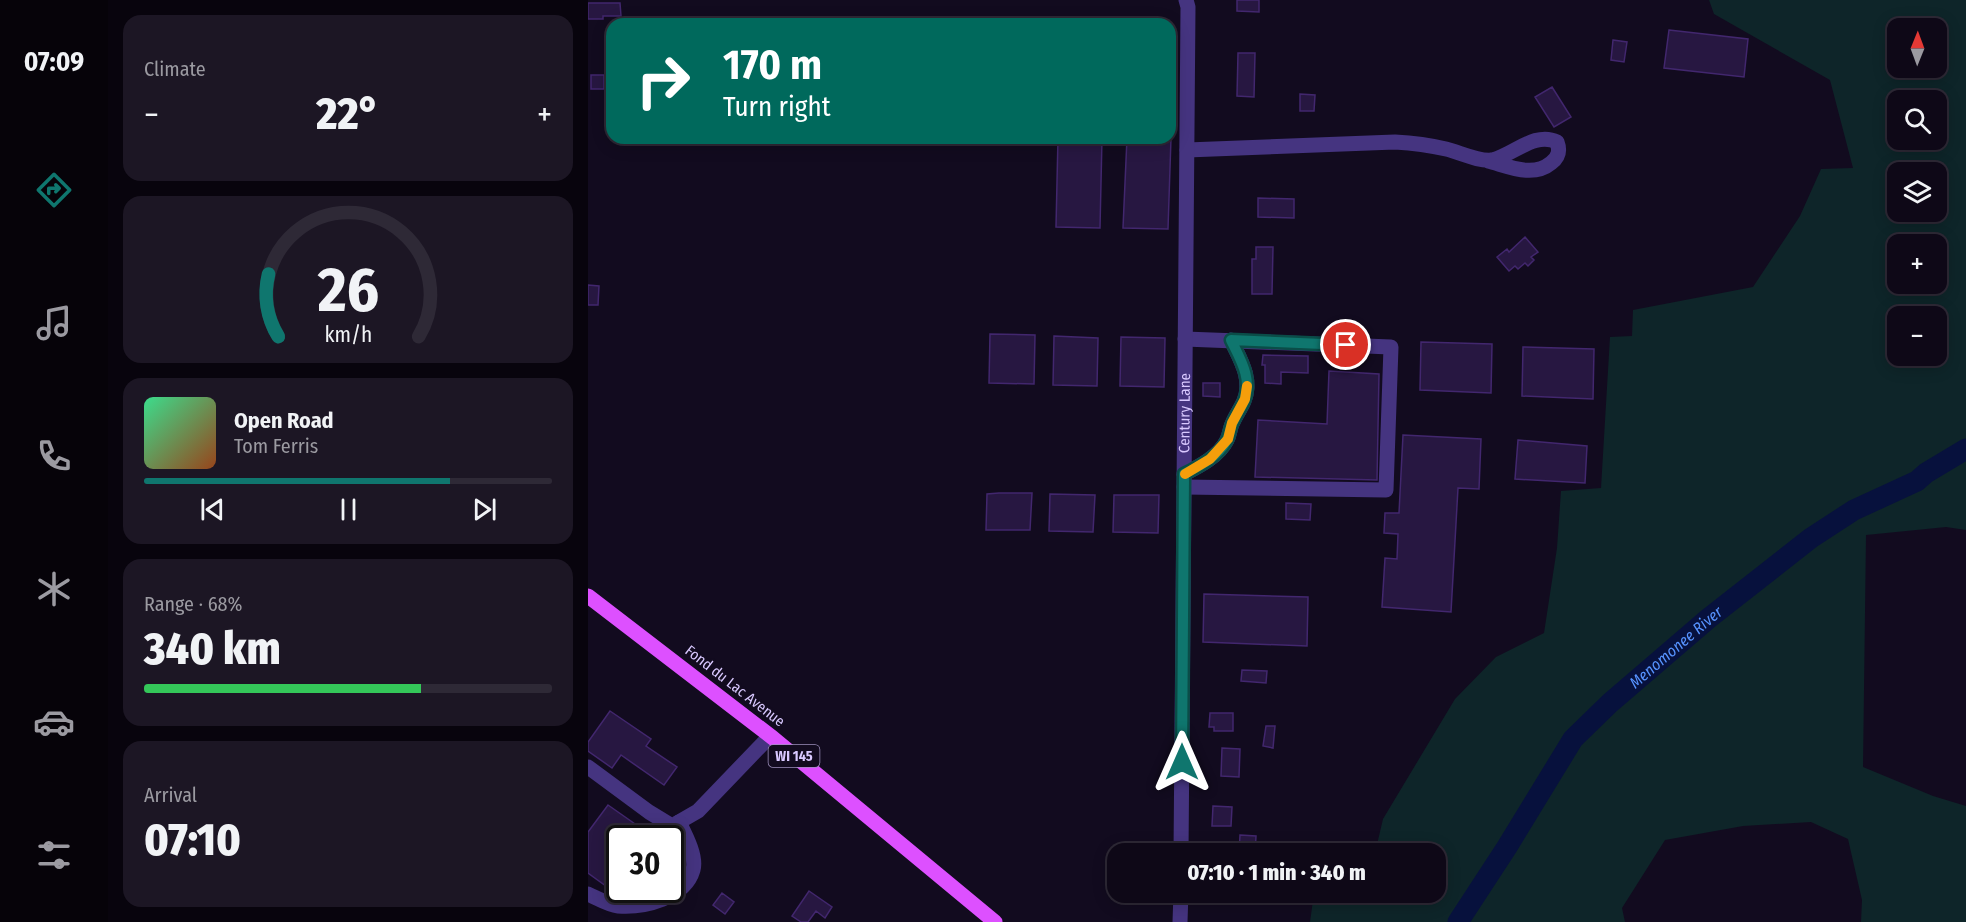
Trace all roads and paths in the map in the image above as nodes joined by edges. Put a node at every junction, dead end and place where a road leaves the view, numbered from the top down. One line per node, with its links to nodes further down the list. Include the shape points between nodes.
1 (1187, 4): 2 (street, Century Lane)
2 (1187, 150): 3 (street, via 1395,142 1438,147); 4 (street, Century Lane)
3 (1488, 161)
4 (1185, 339): 5 (street); 6 (street, Century Lane)
5 (1231, 340): 6 (street, via 1245,368 1245,399 1228,439); 6 (street, via 1391,347 1386,490)
6 (1184, 480): 11 (street, Century Lane)
7 (588, 596): 8 (main road, Fond du Lac Avenue / WI 145)
8 (770, 735): 10 (street, via 698,811); 14 (main road, Fond du Lac Avenue / WI 145)
9 (588, 767): 10 (street, via 672,826)
10 (679, 822): 12 (street, via 693,869 671,896 647,904 617,906)
11 (1181, 843)
12 (588, 894)
13 (1180, 903): 15 (street)
14 (995, 922)
15 (1180, 922)

